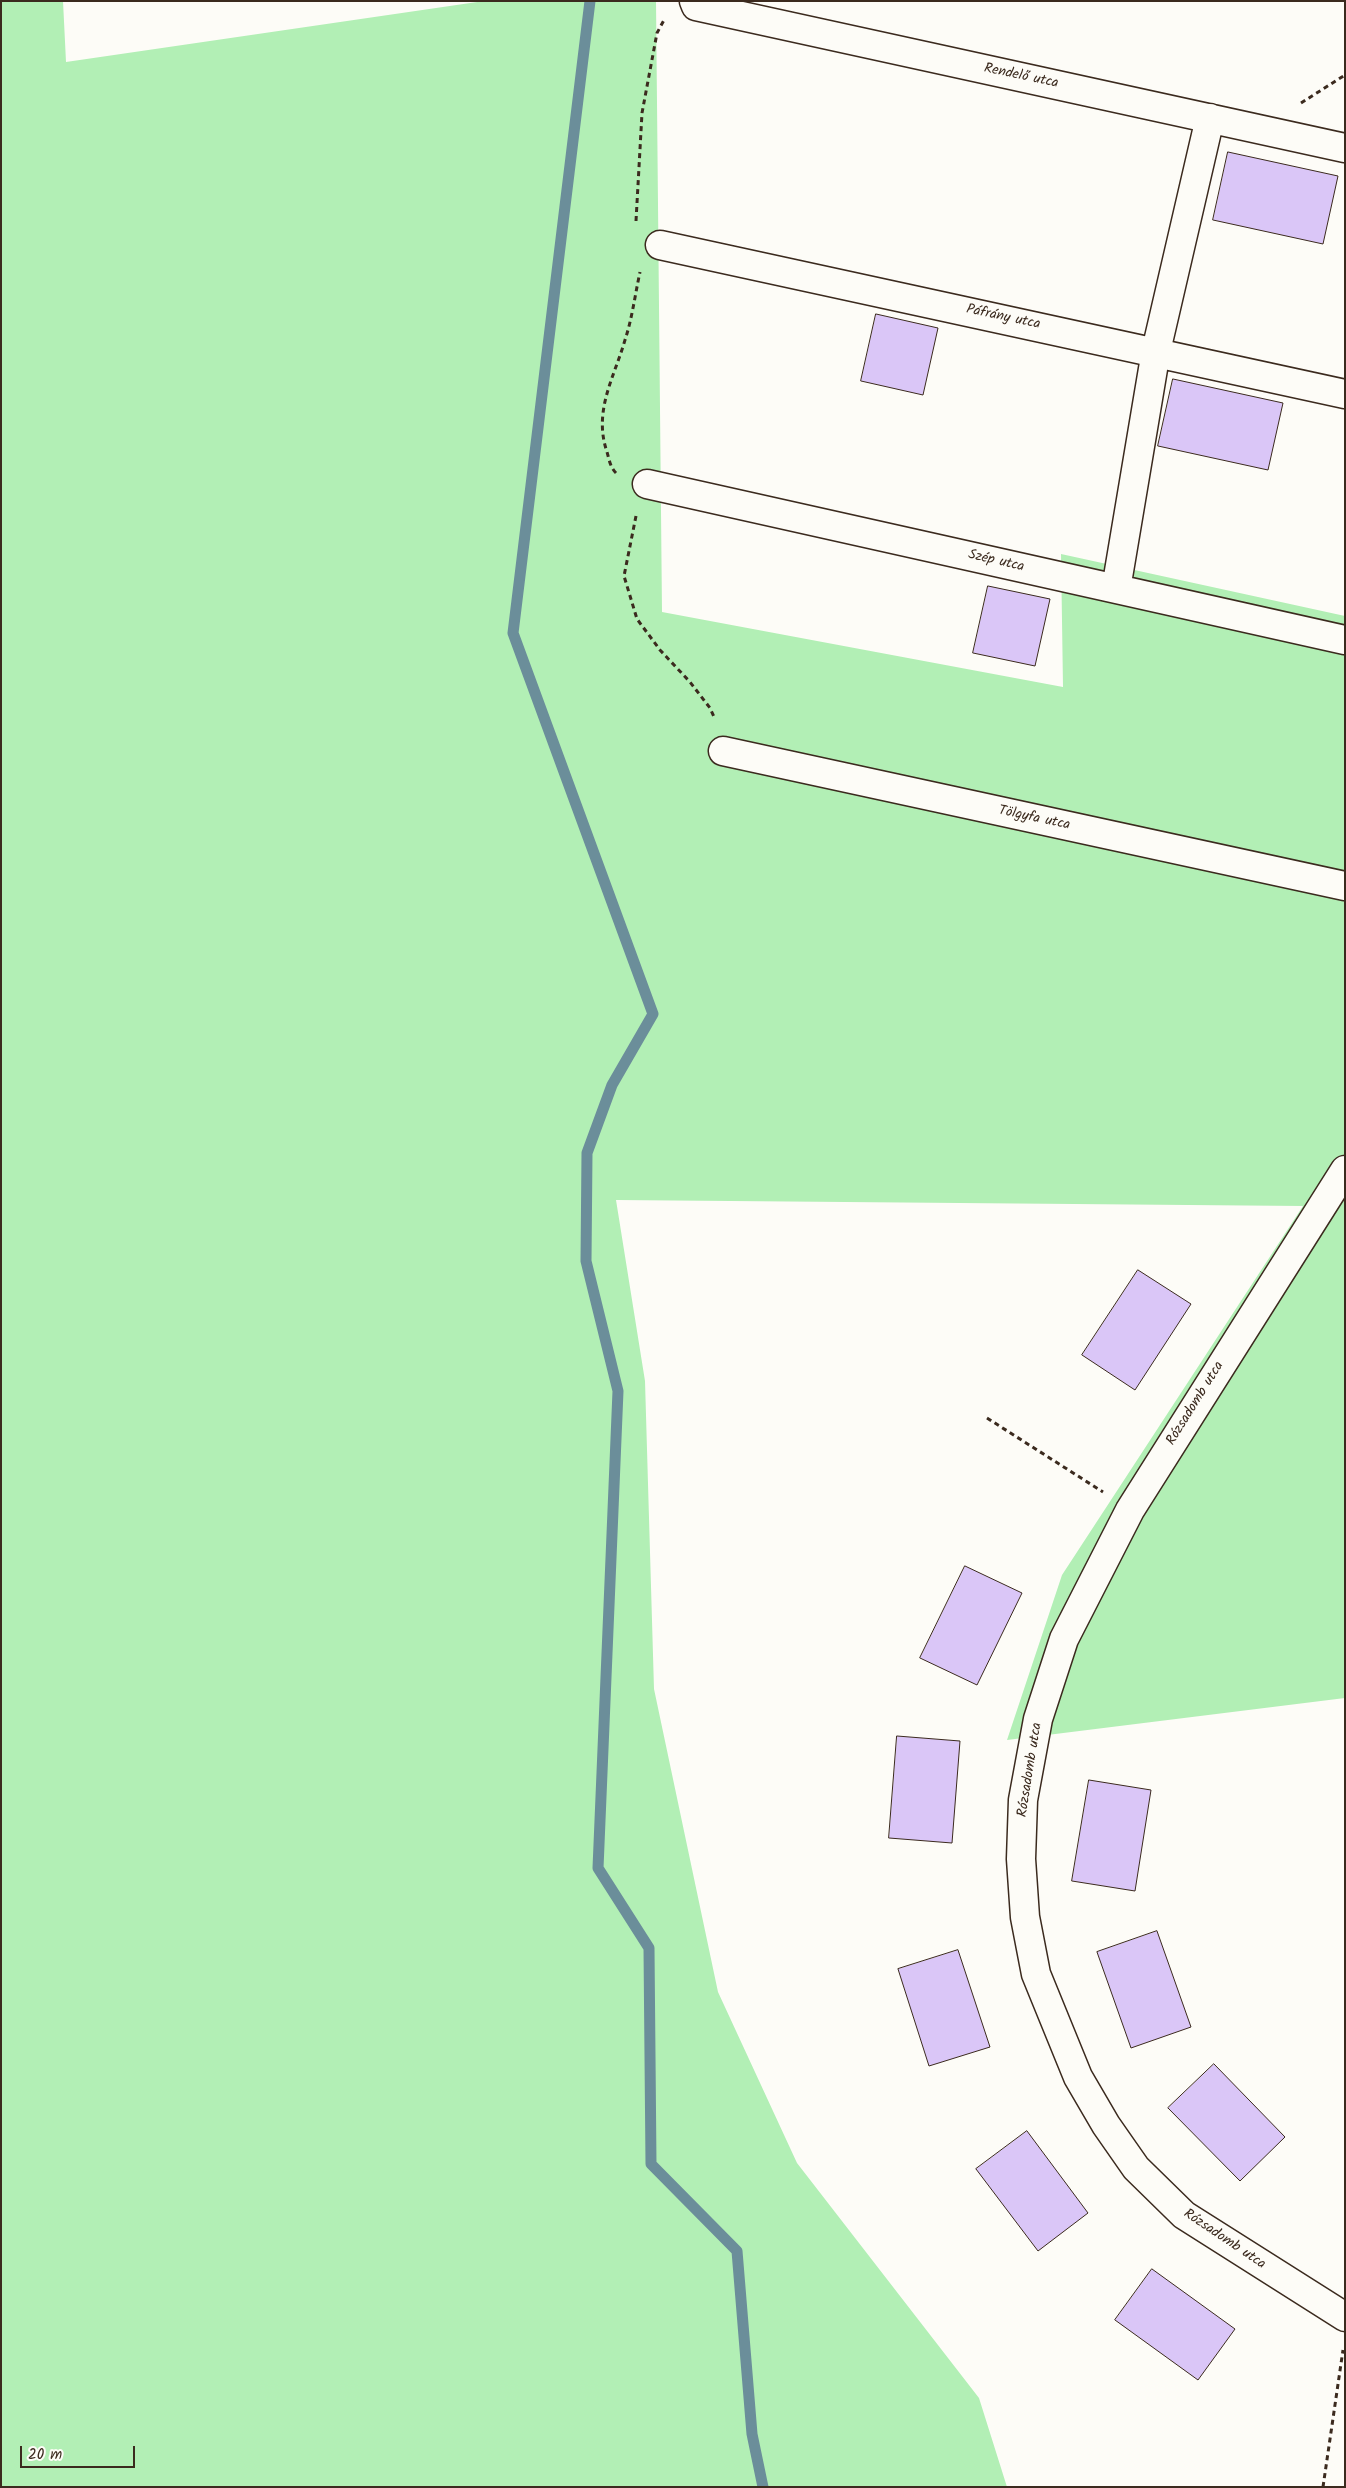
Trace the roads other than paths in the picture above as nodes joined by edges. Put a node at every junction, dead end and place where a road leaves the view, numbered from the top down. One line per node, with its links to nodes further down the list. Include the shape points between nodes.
1 (695, 4): 2 (street, Rendelő utca)
2 (1210, 118): 3 (street, Rendelő utca); 5 (street)
3 (1345, 148)
4 (654, 242): 5 (street, Páfrány utca)
5 (1156, 351): 6 (street, Páfrány utca); 8 (street)
6 (1345, 394)
7 (647, 484): 8 (street, Szép utca)
8 (1116, 589): 9 (street, Szép utca)
9 (1345, 640)
10 (723, 751): 11 (street, Tölgyfa utca)
11 (1345, 886)
12 (1345, 1170): 13 (street, Rózsadomb utca, via 1130,1510 1064,1639 1038,1719 1023,1800 1021,1859 1025,1917 1036,1974 1078,2077 1136,2168 1184,2214)
13 (1345, 2316)

